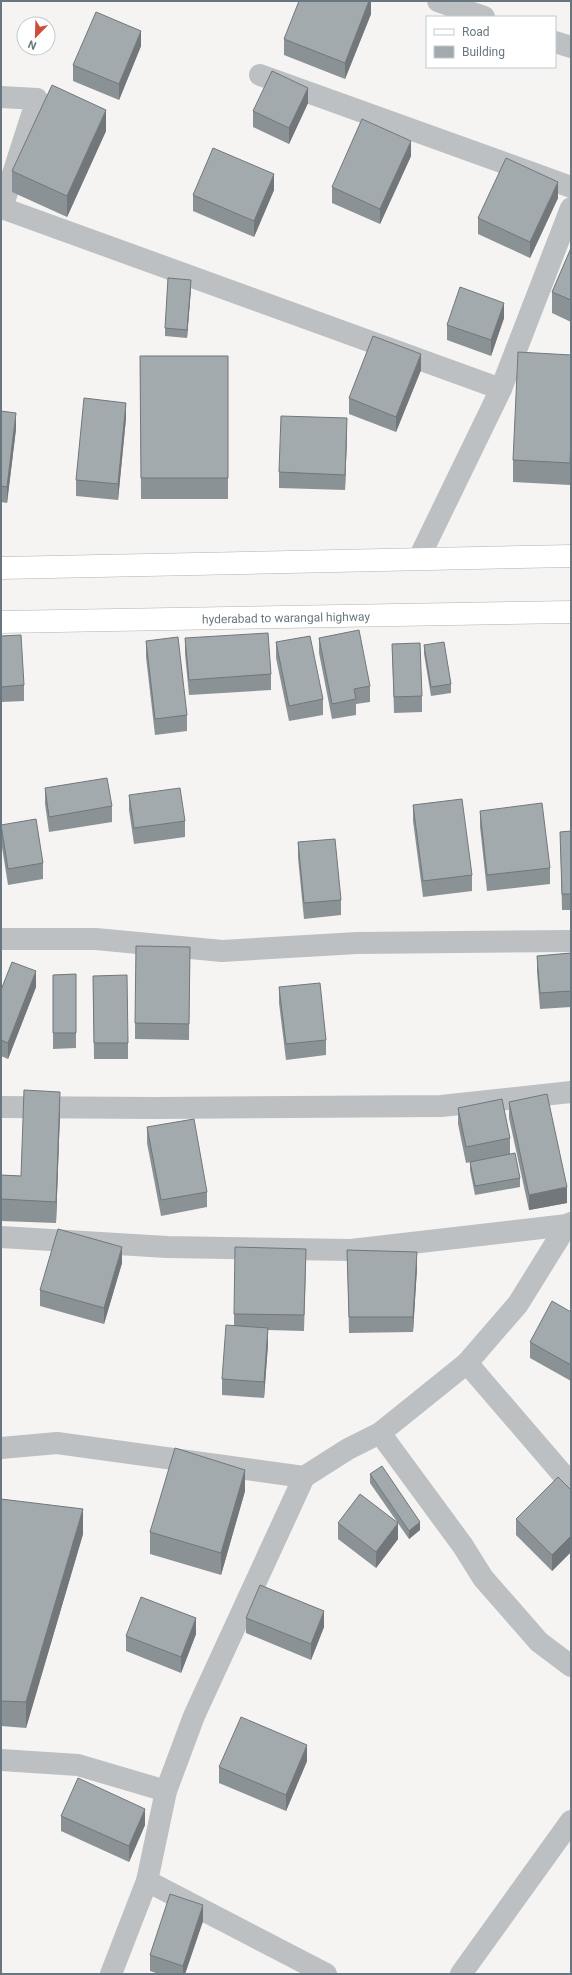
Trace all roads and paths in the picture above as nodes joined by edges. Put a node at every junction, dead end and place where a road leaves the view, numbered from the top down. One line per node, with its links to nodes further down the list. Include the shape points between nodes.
1 (438, 1): 2 (street)
2 (481, 16)
3 (556, 42): 4 (street)
4 (571, 48)
5 (260, 75): 7 (street)
6 (1, 97): 9 (street, via 37,99 2,208)
7 (571, 187)
8 (571, 208): 9 (street)
9 (501, 389): 11 (street)
10 (571, 556): 11 (main road)
11 (419, 558): 12 (main road)
12 (1, 568)
13 (571, 612): 14 (main road, hyderabad to warangal highway)
14 (1, 622)
15 (1, 939): 16 (street, via 96,939 222,951 357,943)
16 (571, 941)
17 (571, 1092): 18 (street, via 441,1106)
18 (1, 1106)
19 (569, 1224): 20 (street, via 351,1250 167,1247); 21 (street, via 518,1304)
20 (1, 1237)
21 (467, 1363): 22 (street); 25 (street)
22 (380, 1433): 24 (street, via 348,1449); 26 (street, via 483,1578 539,1642)
23 (1, 1448): 24 (street, via 57,1443)
24 (304, 1477): 28 (street, via 194,1716)
25 (571, 1484)
26 (571, 1666)
27 (1, 1760): 28 (street, via 78,1765)
28 (166, 1791): 30 (street)
29 (571, 1821): 33 (street)
30 (147, 1881): 31 (street); 32 (street)
31 (111, 1974)
32 (326, 1974)
33 (460, 1974)

